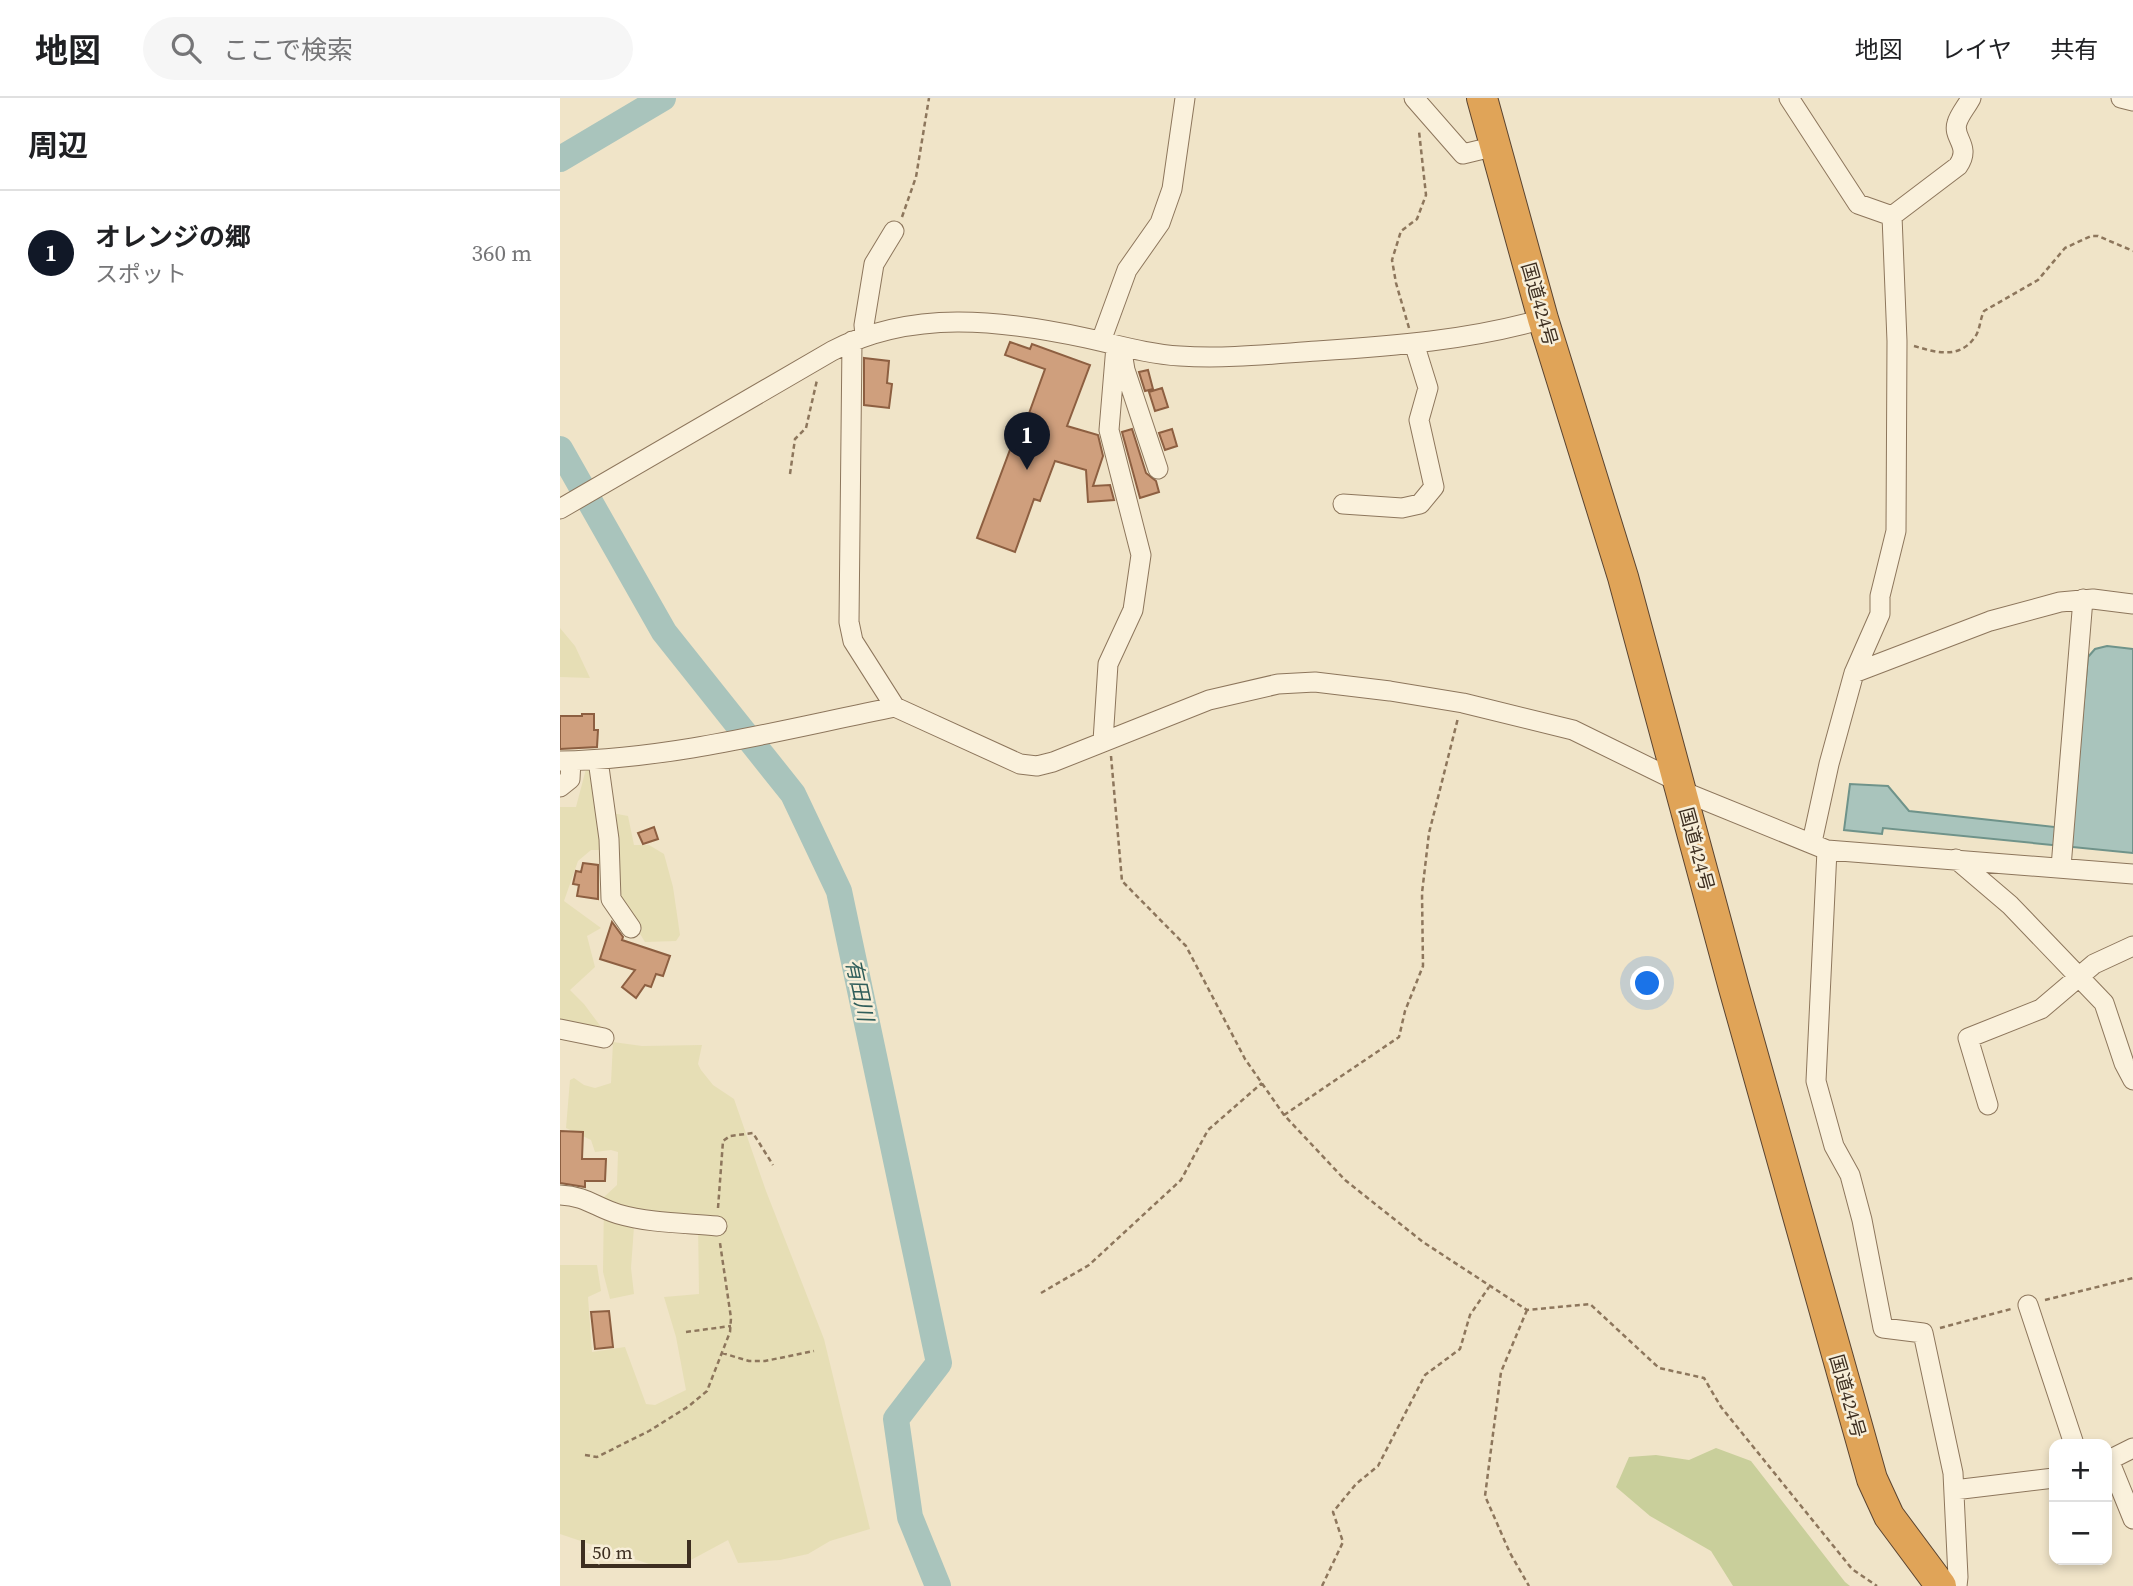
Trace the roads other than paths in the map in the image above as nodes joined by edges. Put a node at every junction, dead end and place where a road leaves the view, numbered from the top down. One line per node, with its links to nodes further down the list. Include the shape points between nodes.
1 (1185, 98): 14 (street, via 1172,189 1160,223 1128,270)
2 (1482, 98): 8 (highway, 国道424号)
3 (1789, 98): 9 (street, via 1858,204)
4 (1971, 98): 9 (street, via 1956,123 1962,159)
5 (2122, 98): 6 (street)
6 (2133, 101)
7 (1420, 105): 8 (street, via 1463,154)
8 (1496, 146): 11 (highway, 国道424号)
9 (1892, 216): 20 (street, via 1896,531 1880,614)
10 (894, 231): 12 (street, via 874,264)
11 (1543, 319): 13 (street); 25 (highway, 国道424号, via 1623,577)
12 (858, 338): 14 (street, via 921,323 981,323 1052,331); 17 (street); 21 (street, via 849,622 853,640)
13 (1414, 343): 14 (street, via 1197,357); 16 (street, via 1429,388 1419,420 1434,487 1420,504 1402,508)
14 (1113, 345): 15 (street); 22 (street, via 1109,430 1142,555 1133,610 1108,664)
15 (1158, 469)
16 (1343, 504)
17 (560, 509)
18 (2083, 599): 19 (street); 20 (street, via 1990,621); 29 (street)
19 (2133, 604)
20 (1854, 673): 27 (street, via 1829,764)
21 (895, 707): 22 (street, via 1020,764 1053,762); 23 (street, via 671,751)
22 (1103, 741): 25 (street, via 1209,700 1278,684 1315,682 1462,704 1573,730)
23 (598, 760): 24 (street); 31 (street, via 609,839 611,899)
24 (565, 761): 26 (street, via 570,779)
25 (1681, 786): 27 (street); 48 (highway, 国道424号, via 1872,1479 1889,1516)
26 (560, 787)
27 (1819, 846): 28 (street); 46 (street, via 1816,1081 1834,1146 1850,1175 1883,1328 1923,1333)
28 (1955, 859): 29 (street); 33 (street, via 2010,905)
29 (2061, 867): 30 (street)
30 (2133, 874)
31 (631, 928)
32 (2133, 946): 33 (street, via 2094,964)
33 (2079, 978): 36 (street, via 2104,1003); 37 (street, via 2041,1009 1968,1038)
34 (560, 1029): 35 (street)
35 (604, 1038)
36 (2133, 1080)
37 (1988, 1105)
38 (560, 1195): 39 (street, via 579,1196 617,1214)
39 (717, 1226)
40 (2028, 1305): 41 (street)
41 (2072, 1439)
42 (2133, 1448): 43 (street)
43 (2112, 1458)
44 (2112, 1469): 47 (street)
45 (2049, 1479): 46 (street)
46 (1954, 1490): 49 (street)
47 (2133, 1519)
48 (1941, 1586)
49 (1957, 1586)

